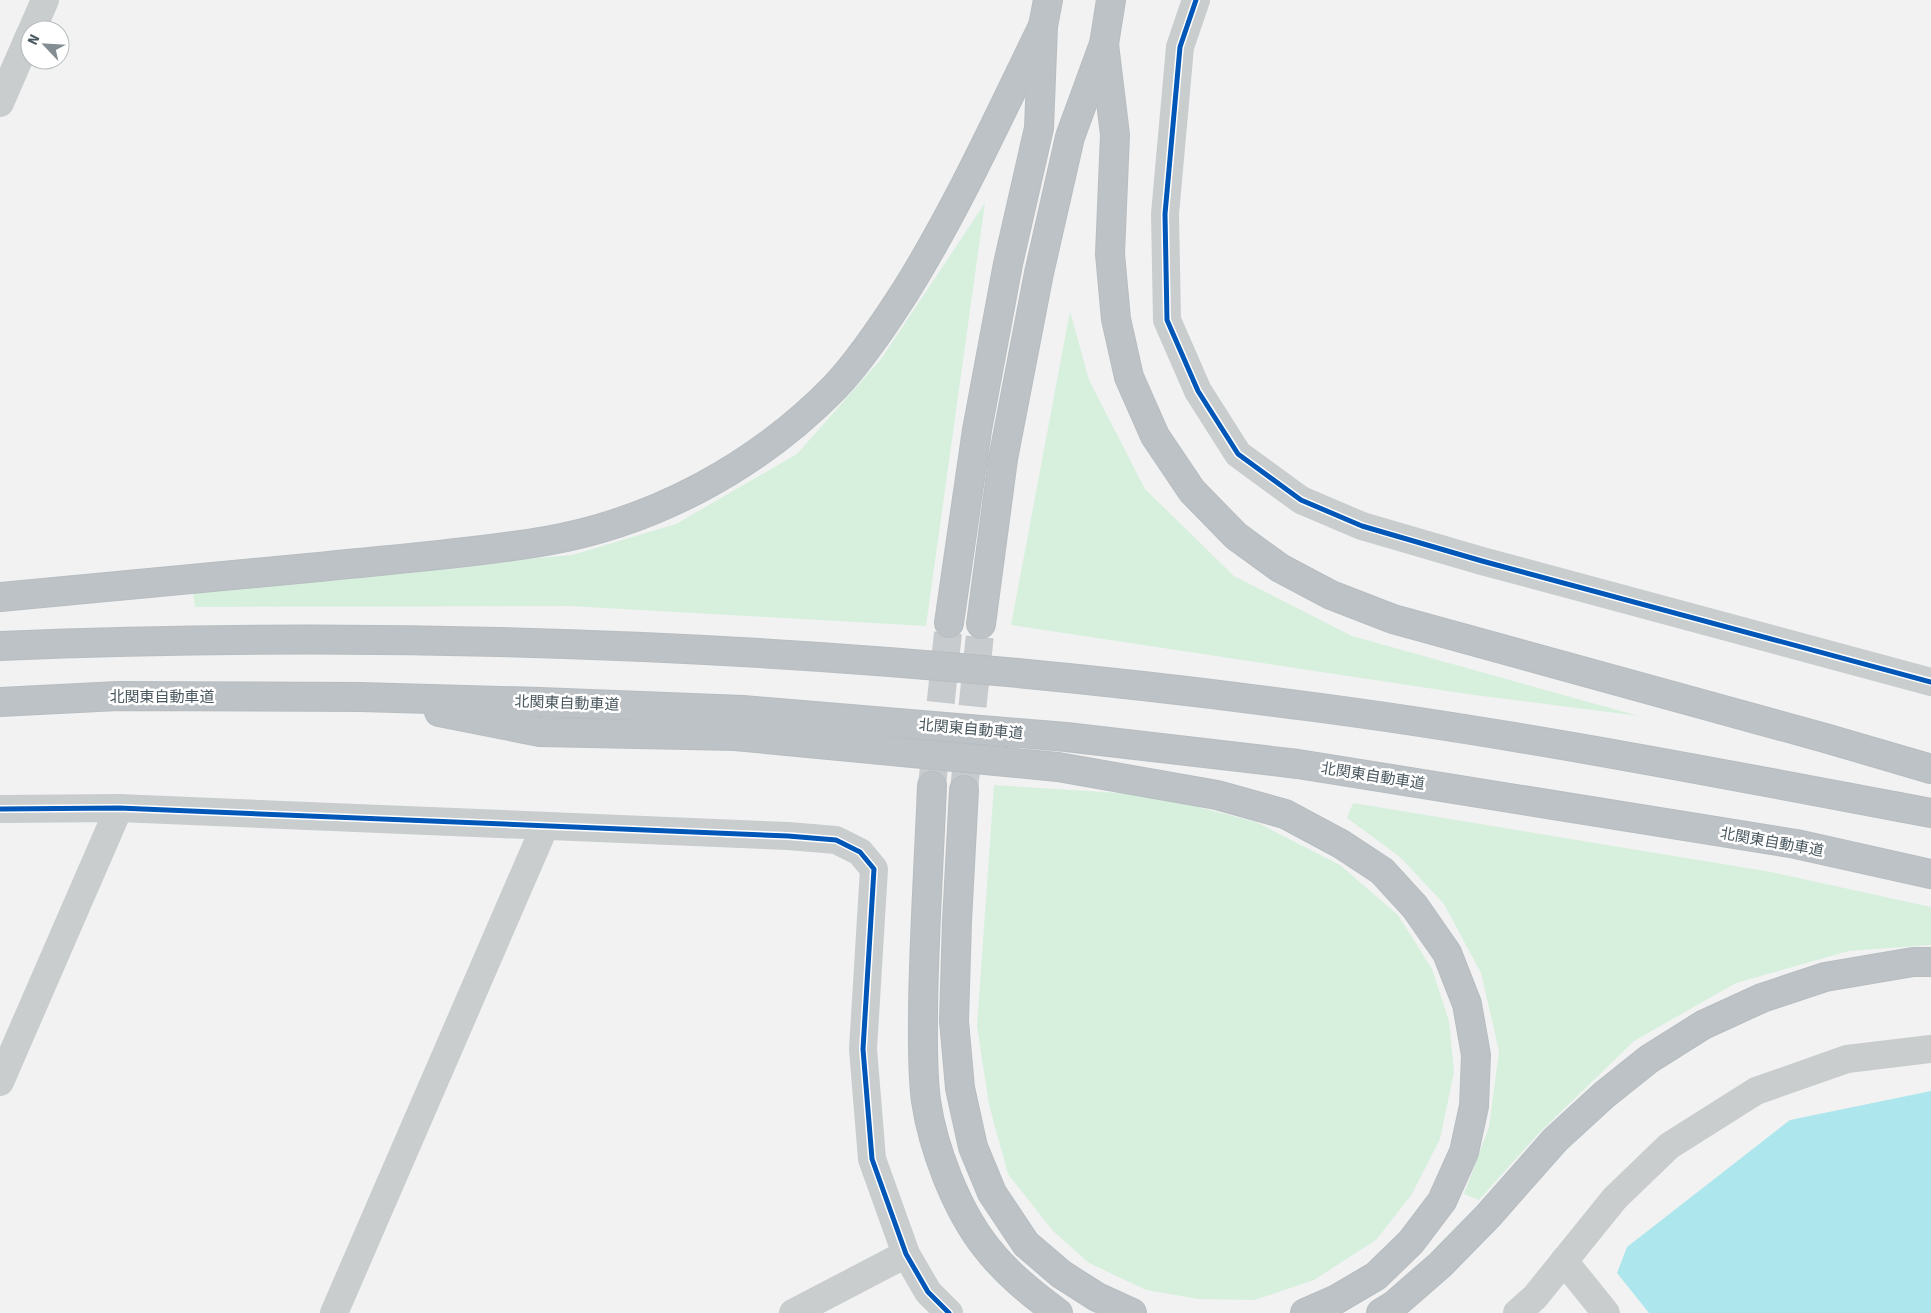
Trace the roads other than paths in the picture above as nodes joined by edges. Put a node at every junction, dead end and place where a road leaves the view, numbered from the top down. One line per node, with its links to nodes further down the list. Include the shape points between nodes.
1 (45, 0): 5 (street)
2 (1111, 0): 6 (highway)
3 (1196, 0): 13 (street, via 1180,47 1165,214 1166,320 1198,391 1238,454 1301,500 1362,526)
4 (1046, 13): 9 (highway, via 970,180 933,248 884,324 836,386 786,432 680,499 616,523 549,540 457,554); 10 (highway, via 1039,128 1008,264 977,430)
5 (36, 20)
6 (1104, 44): 11 (highway, via 1070,137 1039,273 1004,459); 16 (highway, via 1115,135 1110,254 1116,319 1129,377 1155,436 1192,491 1236,536 1280,568 1331,595 1393,618)
7 (20, 57): 8 (street)
8 (0, 103)
9 (0, 597)
10 (949, 623)
11 (981, 624)
12 (0, 646): 21 (highway, via 182,640 539,642 744,651 1074,678 1308,706 1562,745)
13 (1931, 682)
14 (360, 697): 15 (highway, 北関東自動車道, via 118,696); 23 (highway, 北関東自動車道, via 743,710 1066,737 1336,770 1796,844); 34 (highway, via 540,732 735,736 1058,768 1217,794 1284,814 1341,844 1382,871 1415,907 1448,953 1467,1004 1476,1055 1474,1106 1464,1152 1442,1201 1411,1242 1376,1276)
15 (0, 702)
16 (1931, 769)
17 (932, 786): 32 (highway, via 923,1037 926,1100 937,1150 958,1200 985,1247 1023,1287)
18 (964, 790): 33 (highway, via 954,1021 960,1088 973,1147 992,1193 1026,1244 1097,1298)
19 (118, 808): 20 (street); 22 (street); 26 (street)
20 (0, 809)
21 (1931, 813)
22 (545, 826): 27 (street, via 788,836 836,840 860,852 874,869 863,1049 872,1159); 29 (street)
23 (1931, 874)
24 (1931, 962): 35 (highway, via 1913,962 1825,977 1762,998 1703,1025 1656,1054 1554,1140 1440,1265)
25 (1931, 1049): 28 (street, via 1847,1059 1756,1091 1669,1146 1615,1198)
26 (0, 1082)
27 (906, 1254): 30 (street); 31 (street, via 928,1292)
28 (1564, 1261): 36 (street, via 1535,1297); 37 (street)
29 (334, 1313)
30 (793, 1313)
31 (949, 1313)
32 (1058, 1313)
33 (1132, 1313)
34 (1305, 1313)
35 (1381, 1313)
36 (1517, 1313)
37 (1606, 1313)

